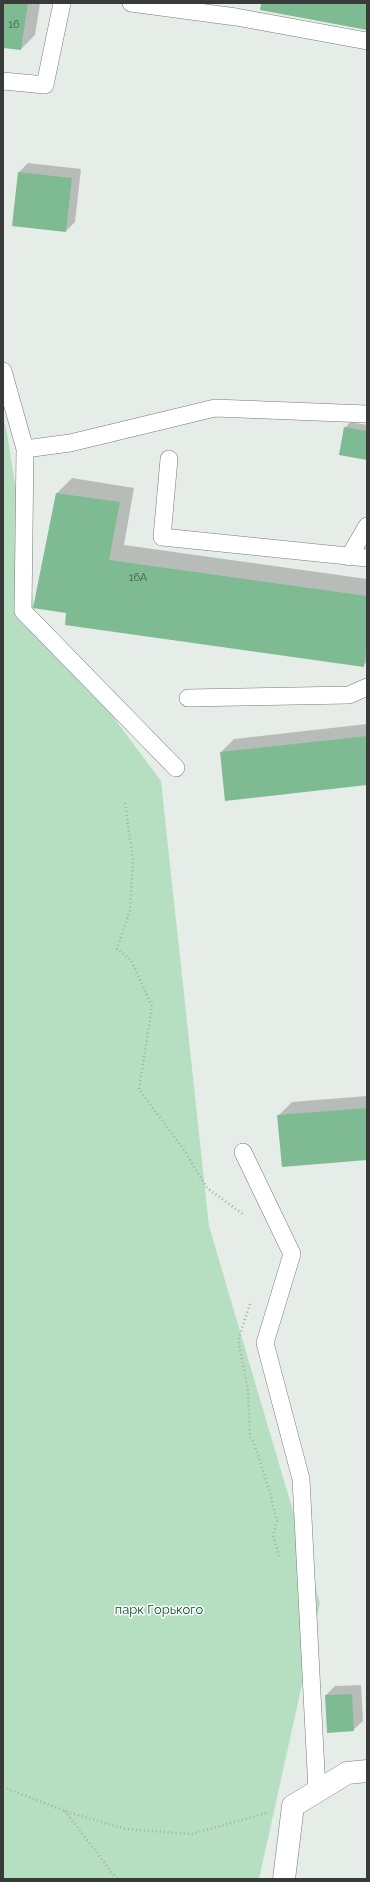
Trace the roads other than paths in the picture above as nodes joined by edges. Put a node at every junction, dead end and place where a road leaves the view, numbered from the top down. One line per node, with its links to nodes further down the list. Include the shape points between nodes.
1 (62, 3): 5 (lane, via 45,85)
2 (131, 3): 3 (lane)
3 (238, 10): 4 (lane)
4 (367, 41)
5 (3, 81)
6 (3, 371): 8 (lane)
7 (367, 414): 8 (lane, via 215,408 70,443)
8 (25, 449): 15 (lane, via 23,611)
9 (169, 459): 11 (lane, via 162,537)
10 (367, 526): 11 (lane)
11 (349, 557): 12 (lane)
12 (367, 558)
13 (367, 687): 14 (lane, via 349,695)
14 (188, 698)
15 (176, 768)
16 (243, 1152): 18 (lane, via 292,1254 265,1343 301,1479)
17 (367, 1771): 18 (street, via 346,1773)
18 (317, 1791): 19 (street, via 292,1806)
19 (284, 1879)

